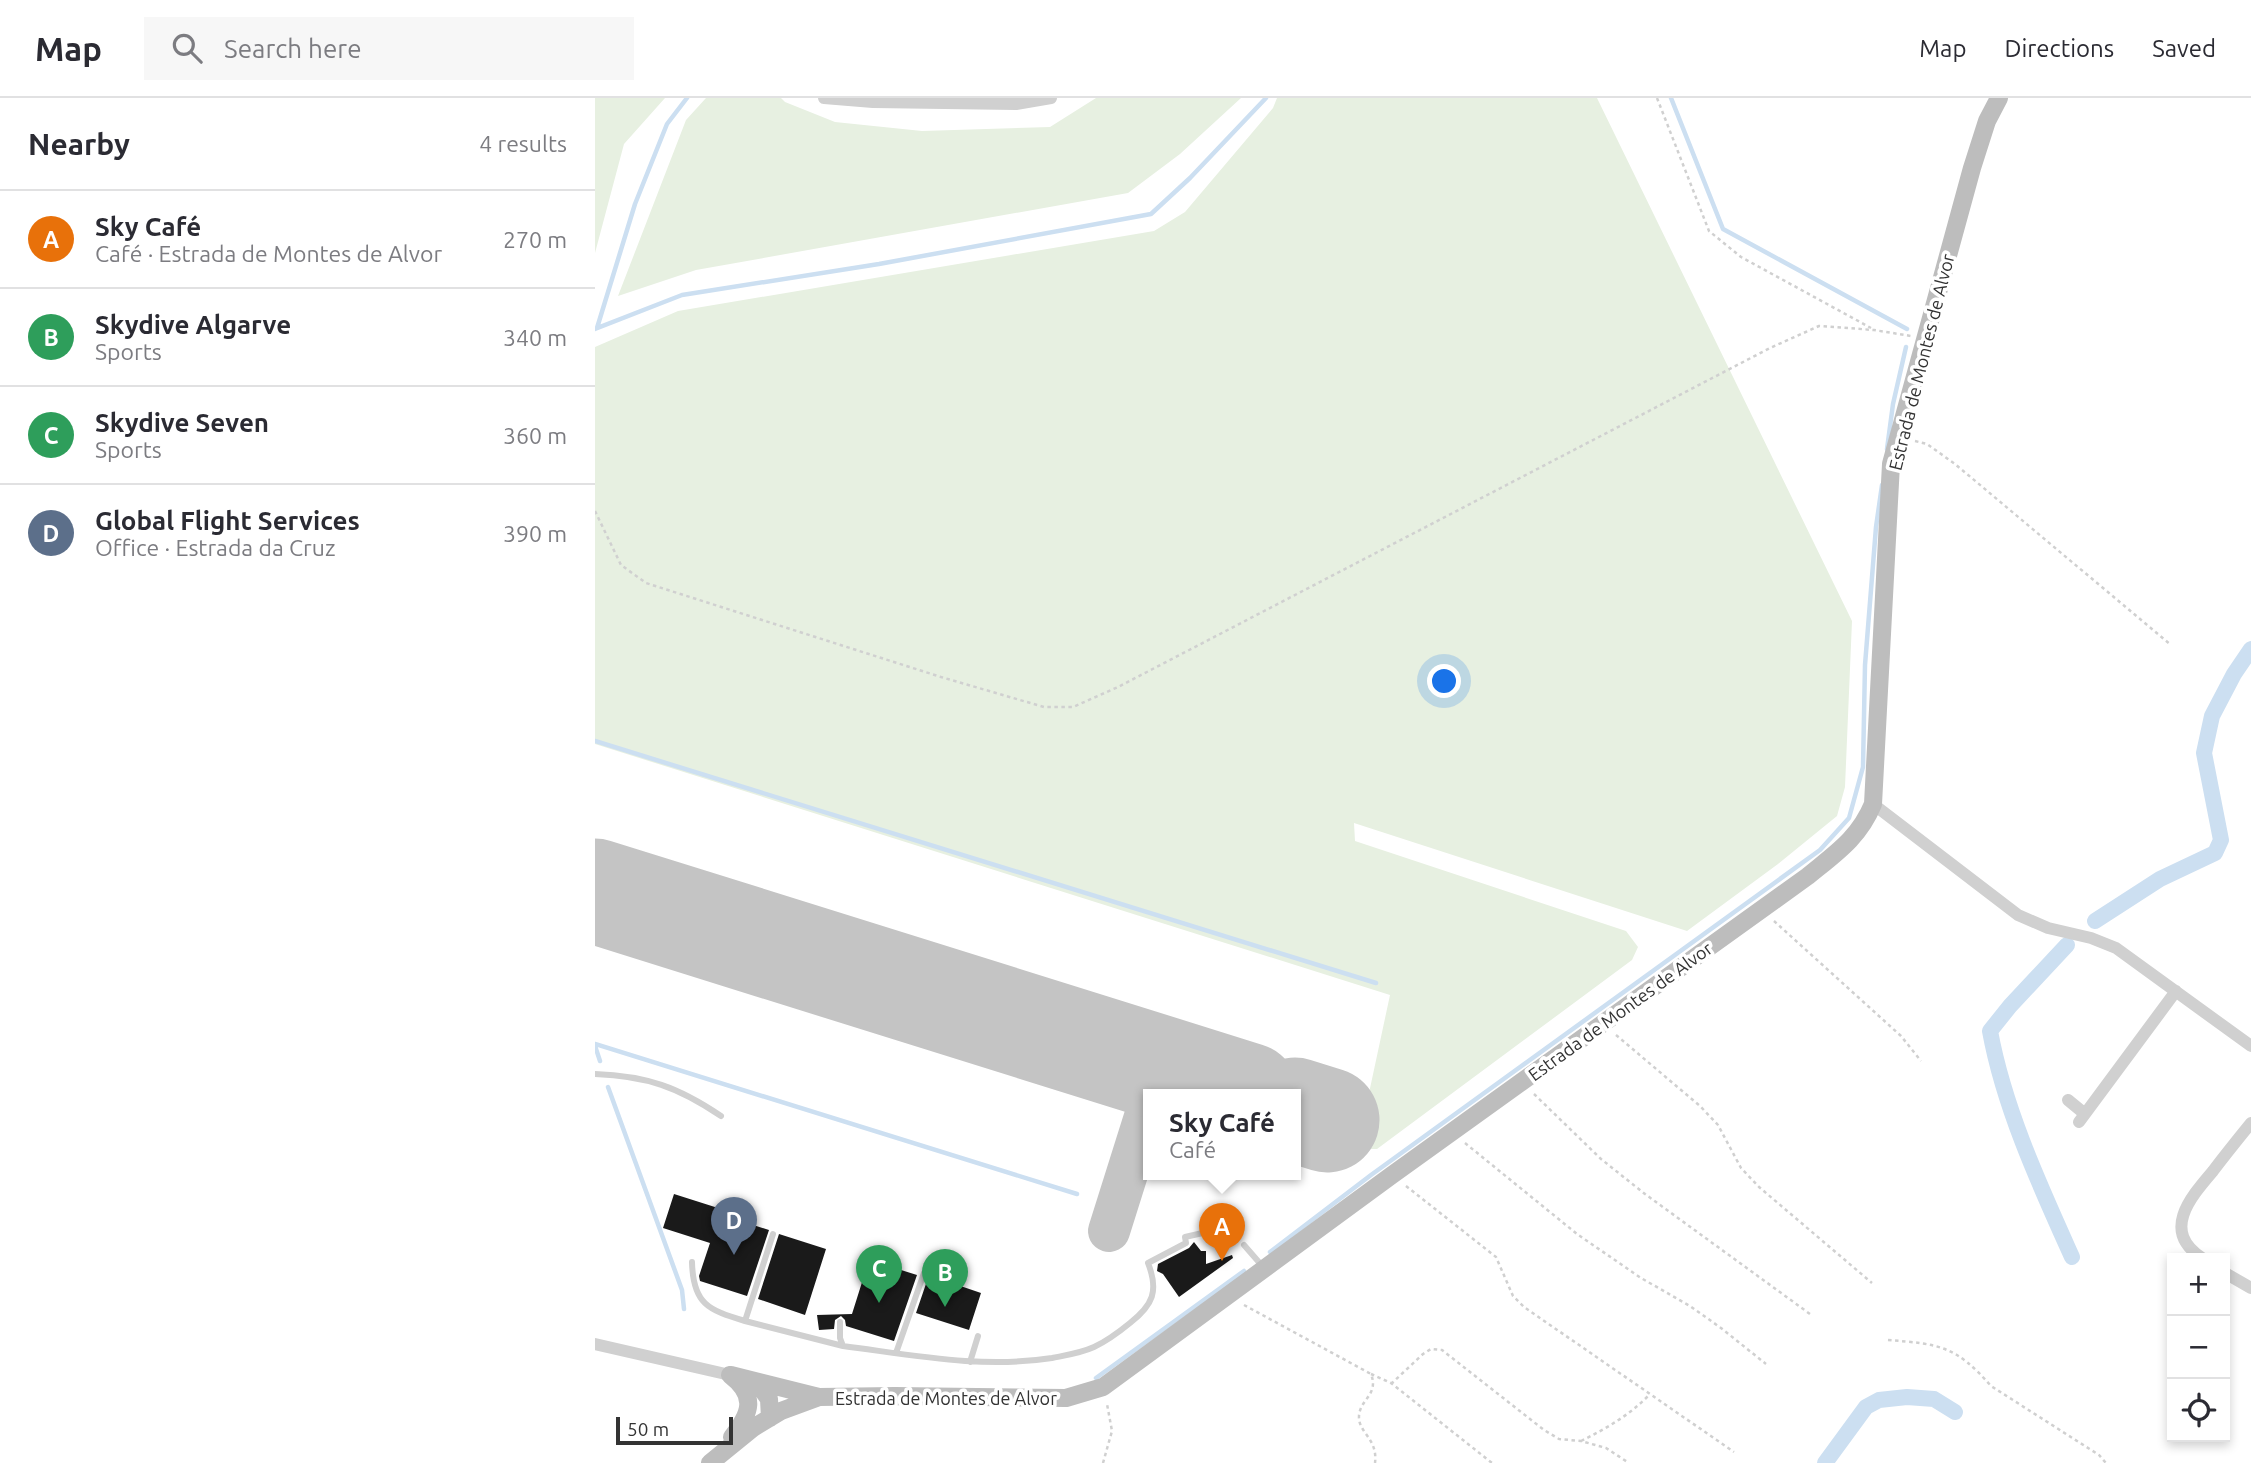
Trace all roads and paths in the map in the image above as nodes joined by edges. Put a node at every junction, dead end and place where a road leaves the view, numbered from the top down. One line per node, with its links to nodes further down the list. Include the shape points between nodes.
1 (824, 98): 2 (street, via 1016,104)
2 (1051, 98)
3 (1657, 98): 5 (path, via 1709,231 1741,257)
4 (1999, 98): 6 (street, Estrada de Montes de Alvor, via 1972,168)
5 (1874, 330): 6 (path); 8 (path, via 1819,326 1770,348 1073,707 1044,707 646,583 621,565)
6 (1926, 338): 7 (street, Estrada de Montes de Alvor)
7 (1898, 437): 9 (path, via 1927,444 1955,464); 10 (street, Estrada de Montes de Alvor, via 1892,464)
8 (595, 511)
9 (2171, 645)
10 (1873, 804): 11 (street, Estrada de Montes de Alvor, via 1851,841); 12 (street, via 2018,915 2116,948)
11 (1762, 909): 13 (street, Estrada de Montes de Alvor); 15 (path, via 1901,1036)
12 (2176, 991): 14 (street); 18 (street, via 2082,1118)
13 (1603, 1024): 17 (street, Estrada de Montes de Alvor); 31 (path, via 1719,1125 1741,1168 1759,1187)
14 (2251, 1046)
15 (1921, 1061)
16 (595, 1074): 19 (lane, via 643,1078 692,1096)
17 (1521, 1082): 21 (street, Estrada de Montes de Alvor); 34 (path, via 1601,1159)
18 (2068, 1100)
19 (721, 1116)
20 (2251, 1123): 26 (street, via 2188,1201 2181,1219 2183,1238)
21 (1452, 1132): 22 (street, Estrada de Montes de Alvor); 43 (path, via 1577,1234 1690,1306)
22 (1392, 1175): 28 (street, Estrada de Montes de Alvor); 49 (path, via 1496,1257 1513,1296 1524,1307)
23 (1207, 1232): 42 (lane, via 1185,1237 1186,1243 1148,1263 1154,1283 1144,1312 1096,1347 1029,1362)
24 (773, 1234): 35 (lane)
25 (1244, 1245): 28 (lane)
26 (2194, 1253)
27 (692, 1262): 35 (lane, via 698,1295 707,1307)
28 (1266, 1269): 33 (street, Estrada de Montes de Alvor)
29 (924, 1273): 41 (lane)
30 (2230, 1276): 32 (street)
31 (1872, 1283)
32 (2251, 1288)
33 (1228, 1297): 44 (path); 47 (street, Estrada de Montes de Alvor)
34 (1810, 1314)
35 (745, 1321): 40 (lane)
36 (840, 1322): 40 (lane)
37 (978, 1336): 42 (lane)
38 (1888, 1340): 59 (path, via 1928,1343 1958,1354 1991,1386)
39 (595, 1344): 45 (street)
40 (843, 1346): 41 (lane)
41 (896, 1353): 42 (lane)
42 (970, 1362)
43 (1766, 1364)
44 (1371, 1374): 46 (path); 56 (path, via 1371,1394 1359,1416 1373,1442)
45 (730, 1375): 48 (street)
46 (1391, 1384): 52 (path, via 1423,1354 1442,1350 1544,1430); 57 (path)
47 (1103, 1387): 50 (street, Estrada de Montes de Alvor, via 1066,1398); 55 (path, via 1112,1431)
48 (752, 1389): 50 (street); 51 (street); 54 (street, via 744,1422)
49 (1650, 1394): 52 (path, via 1609,1427); 53 (path)
50 (819, 1397): 51 (street, Estrada de Montes de Alvor)
51 (770, 1418): 54 (street, Estrada de Montes de Alvor)
52 (1581, 1441): 58 (path, via 1606,1448)
53 (1734, 1452)
54 (713, 1460)
55 (1103, 1463)
56 (1375, 1463)
57 (1492, 1463)
58 (1629, 1463)
59 (2106, 1463)

